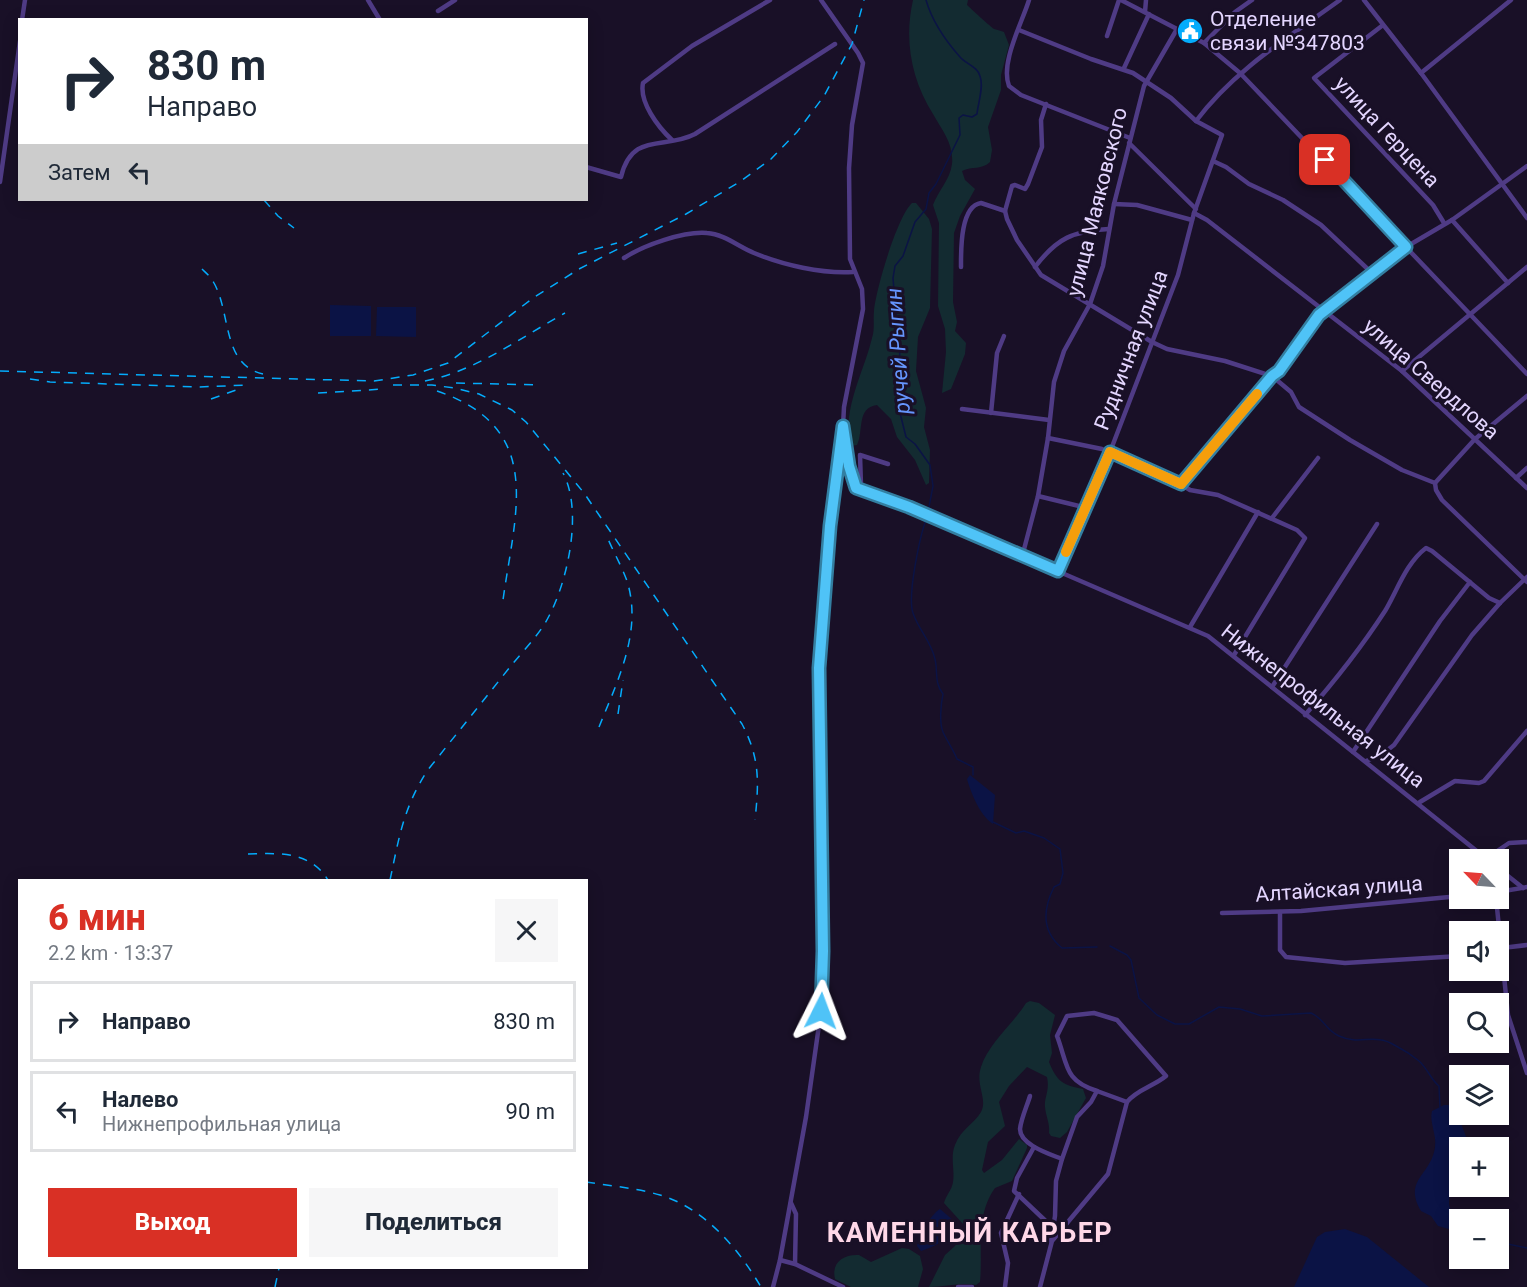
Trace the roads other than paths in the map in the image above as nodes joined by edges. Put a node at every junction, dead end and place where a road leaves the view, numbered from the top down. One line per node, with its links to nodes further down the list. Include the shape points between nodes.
1 (25, 0): 17 (street)
2 (368, 0): 18 (street)
3 (455, 0): 15 (street)
4 (770, 0): 32 (street, via 692,46 643,83 644,98)
5 (822, 0): 52 (street, via 863,63 849,145 849,259)
6 (1029, 0): 21 (street)
7 (1120, 0): 14 (street); 22 (street)
8 (1134, 0): 14 (street)
9 (1146, 0): 16 (street)
10 (1252, 0): 23 (street)
11 (1340, 0): 27 (street)
12 (1364, 0): 19 (street)
13 (1511, 0): 28 (street)
14 (1128, 3): 16 (street)
15 (438, 11)
16 (1147, 13): 20 (street); 26 (street)
17 (22, 18)
18 (379, 18)
19 (1383, 25): 28 (street); 45 (street, улица Герцена, via 1314,78 1433,205)
20 (1177, 29): 23 (street); 29 (street, улица Маяковского)
21 (1019, 30): 26 (street); 30 (street, улица Свердлова, via 1008,59 1010,86)
22 (1107, 36)
23 (1204, 43): 27 (street)
24 (835, 44): 32 (street, via 695,134)
25 (18, 55): 37 (street)
26 (1124, 68): 29 (street)
27 (1240, 73): 31 (street); 47 (street)
28 (1420, 73): 38 (street)
29 (1146, 82): 31 (street); 33 (street, улица Маяковского)
30 (1046, 104): 33 (street, улица Свердлова); 40 (street, via 1041,120 1042,147 1028,184 1025,189 1013,185)
31 (1196, 121): 34 (street, Рудничная улица, via 1222,135)
32 (672, 140): 36 (street, via 648,145 630,155 621,177)
33 (1130, 141): 39 (street, улица Маяковского); 41 (street, улица Свердлова)
34 (1213, 161): 41 (street, Рудничная улица); 53 (street, via 1321,225)
35 (1527, 166): 38 (street)
36 (588, 168)
37 (0, 182)
38 (1502, 184): 42 (street); 44 (street)
39 (1114, 204): 43 (street, via 1137,205); 46 (street, улица Маяковского)
40 (1005, 211): 49 (street, via 981,202 970,208 961,246); 50 (street, via 1017,240)
41 (1195, 211): 43 (street, Рудничная улица); 56 (street, улица Свердлова)
42 (1527, 218)
43 (1192, 220): 59 (street, Рудничная улица, via 1178,275)
44 (1452, 220): 45 (street); 54 (street)
45 (1444, 223): 47 (street)
46 (1109, 229): 50 (street, via 1070,235); 55 (street, улица Маяковского, via 1103,266)
47 (1406, 247): 53 (street); 57 (street)
48 (624, 258): 52 (street, via 649,245 709,233 782,262)
49 (961, 267)
50 (1035, 267): 55 (street, via 1046,279)
51 (1527, 267): 54 (street)
52 (853, 272): 67 (street, via 862,289 864,309)
53 (1373, 274): 56 (street)
54 (1508, 282): 57 (street)
55 (1090, 304): 59 (street); 66 (street, улица Маяковского, via 1059,364)
56 (1324, 312): 60 (street, улица Свердлова); 62 (street)
57 (1470, 314): 60 (street); 61 (street)
58 (1004, 336): 65 (street, via 997,353)
59 (1152, 342): 62 (street); 70 (street, Рудничная улица)
60 (1402, 371): 69 (street, улица Свердлова)
61 (1527, 374)
62 (1272, 376): 75 (street, via 1292,392 1299,406 1350,440 1402,470); 76 (street)
63 (1527, 396): 69 (street)
64 (962, 409): 65 (street)
65 (991, 413): 66 (street)
66 (1049, 420): 68 (street, улица Маяковского)
67 (843, 426): 78 (street, via 852,478); 120 (street, via 830,526 819,668 822,1000)
68 (1048, 438): 70 (street); 79 (street, улица Маяковского)
69 (1475, 439): 74 (street, улица Свердлова); 75 (street)
70 (1110, 452): 76 (street); 80 (street, Рудничная улица)
71 (1317, 458): 82 (street)
72 (888, 464): 78 (street, via 860,455)
73 (1527, 468): 74 (street)
74 (1516, 478): 77 (street, улица Свердлова)
75 (1435, 483): 86 (street, via 1442,500)
76 (1181, 484): 81 (street)
77 (1527, 488)
78 (859, 489): 84 (street, Нижнепрофильная улица)
79 (1038, 496): 80 (street); 84 (street, улица Маяковского)
80 (1087, 508): 85 (street, Рудничная улица)
81 (1258, 512): 82 (street); 89 (street)
82 (1272, 518): 90 (street, via 1305,538)
83 (1377, 524): 91 (street)
84 (1022, 556): 85 (street, Нижнепрофильная улица)
85 (1058, 571): 89 (street, Нижнепрофильная улица)
86 (1526, 580): 88 (street)
87 (1470, 582): 88 (street); 92 (street, via 1426,548 1402,578 1386,610 1349,664); 96 (street)
88 (1500, 603): 97 (street, via 1467,642 1394,746)
89 (1190, 627): 90 (street, Нижнепрофильная улица)
90 (1234, 655): 91 (street, Нижнепрофильная улица)
91 (1272, 687): 92 (street, Нижнепрофильная улица)
92 (1305, 715): 96 (street, Нижнепрофильная улица)
93 (1527, 730): 94 (street)
94 (1522, 736): 95 (street); 98 (street, via 1484,781 1455,781)
95 (1527, 741)
96 (1353, 752): 97 (street, Нижнепрофильная улица)
97 (1366, 761): 98 (street, Нижнепрофильная улица)
98 (1420, 802): 100 (street, Нижнепрофильная улица)
99 (1527, 842): 101 (street, Нижнепрофильная улица, via 1509,843)
100 (1476, 849)
101 (1501, 849)
102 (1509, 876): 103 (street)
103 (1525, 888): 104 (street)
104 (1509, 890)
105 (1449, 897): 106 (street, Алтайская улица)
106 (1280, 912): 107 (street, Алтайская улица); 110 (street, via 1280,945 1283,954 1294,959 1345,963)
107 (1222, 913)
108 (1527, 945): 109 (street)
109 (1509, 950)
110 (1449, 957)
111 (1504, 981): 112 (street, via 1508,1015)
112 (1524, 1051): 113 (street)
113 (1527, 1072)
114 (1097, 1091): 116 (street); 116 (street, via 1075,1082 1067,1068 1057,1036 1067,1016 1094,1013 1116,1020 1166,1076 1132,1095); 118 (street, via 1077,1117)
115 (1030, 1096): 117 (street, via 1020,1132)
116 (1127, 1102): 122 (street, via 1108,1174)
117 (1034, 1147): 118 (street); 119 (street, via 1014,1186)
118 (1062, 1159): 121 (street)
119 (1018, 1194): 121 (street); 129 (street, via 1001,1233 1008,1263)
120 (791, 1203): 123 (street); 124 (street, via 796,1214)
121 (1052, 1227): 122 (street)
122 (1051, 1243): 130 (street)
123 (780, 1260): 124 (street); 125 (street)
124 (795, 1264): 126 (street)
125 (772, 1287)
126 (843, 1287)
127 (958, 1287): 128 (street)
128 (972, 1287)
129 (1005, 1287)
130 (1041, 1287)

